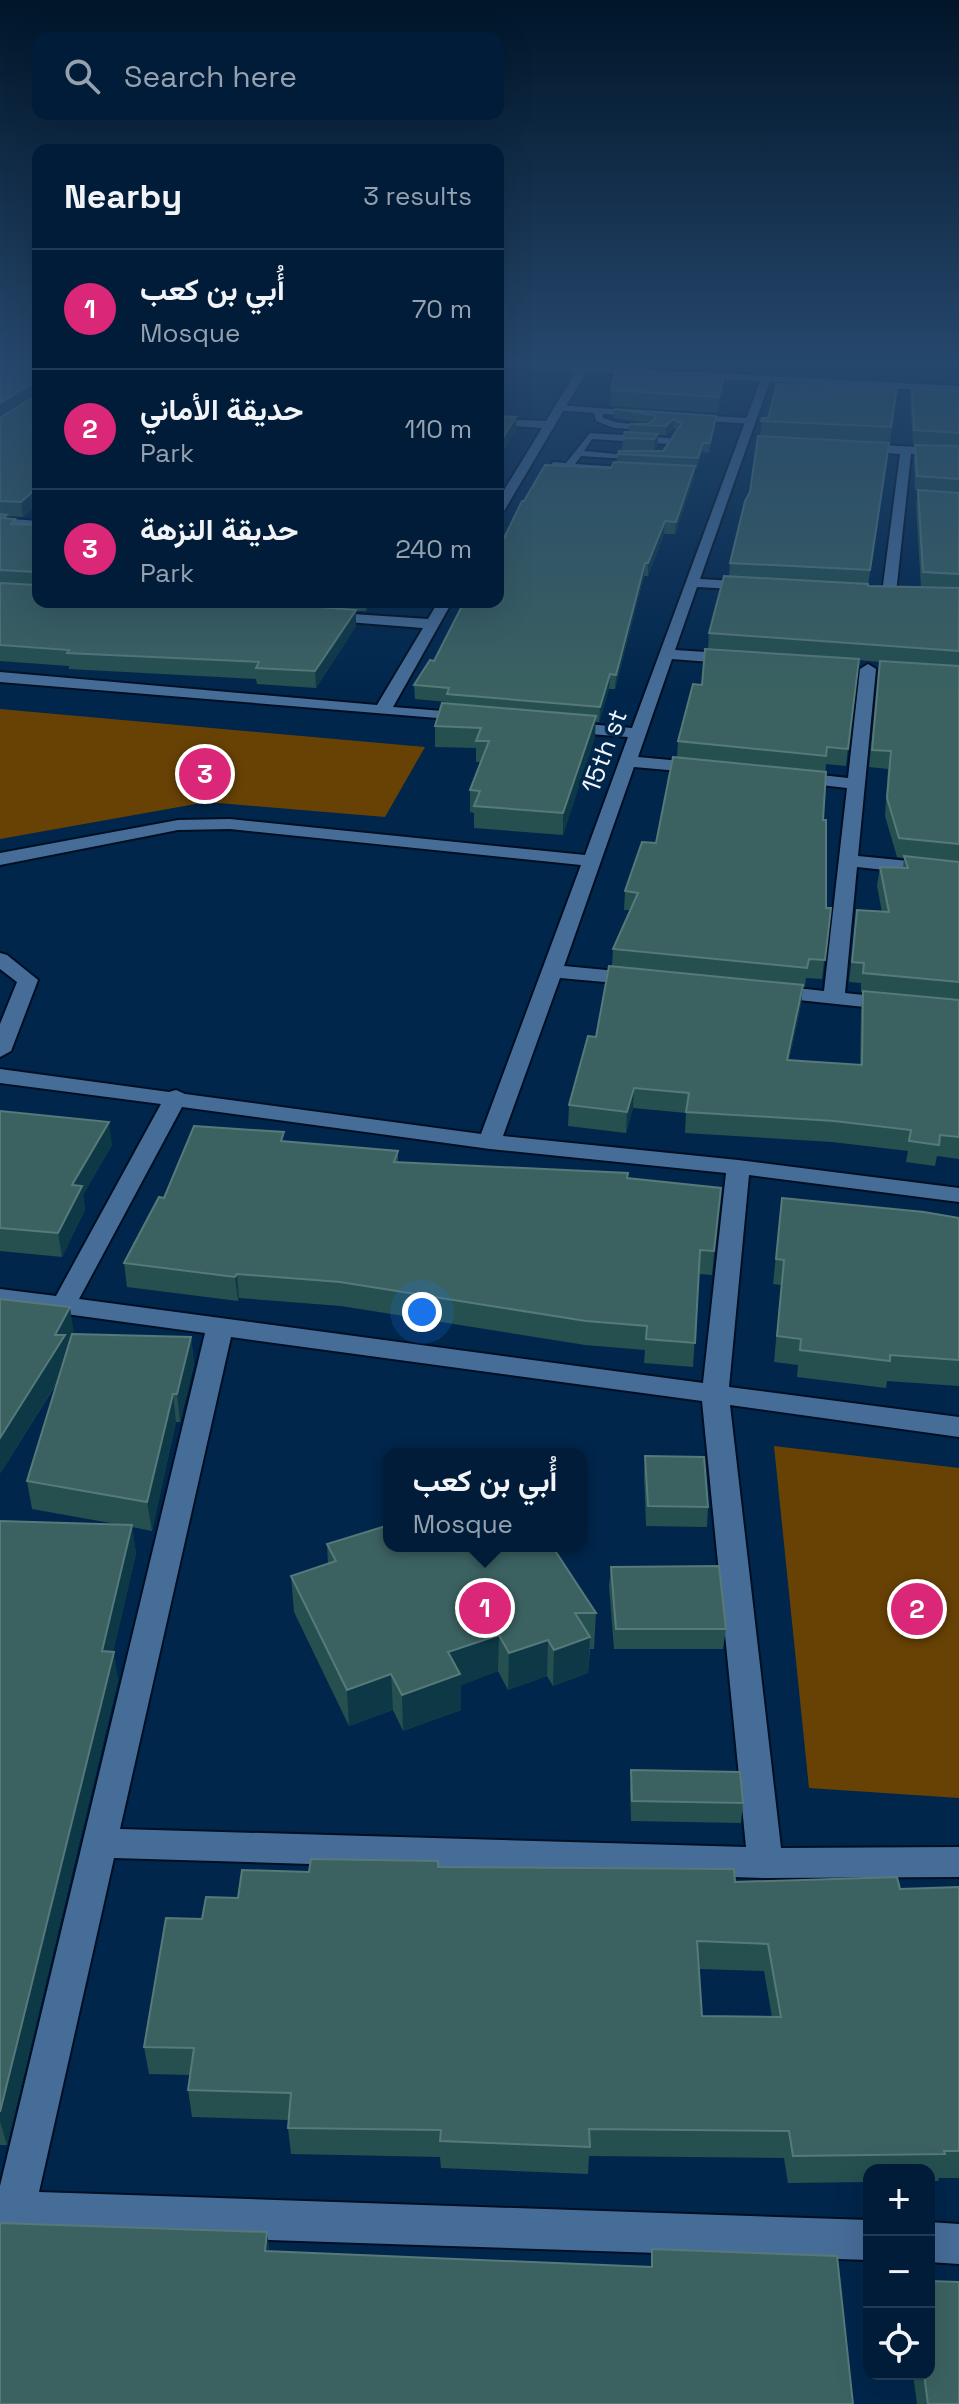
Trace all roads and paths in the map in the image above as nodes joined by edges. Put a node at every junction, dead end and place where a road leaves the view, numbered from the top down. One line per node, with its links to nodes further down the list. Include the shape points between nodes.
1 (522, 470): 6 (street)
2 (740, 470): 9 (street, 15th st)
3 (903, 470): 4 (street)
4 (900, 496): 5 (street); 11 (street)
5 (915, 497)
6 (504, 501)
7 (0, 522): 8 (street)
8 (32, 525)
9 (693, 583): 10 (street); 15 (street, 15th st)
10 (768, 587)
11 (889, 593)
12 (441, 608): 14 (street)
13 (311, 615): 14 (street)
14 (432, 624): 19 (street)
15 (667, 654): 16 (street); 22 (street, 15th st)
16 (760, 661)
17 (868, 669): 26 (street)
18 (0, 677): 19 (street)
19 (382, 711): 20 (street)
20 (487, 720)
21 (548, 725): 22 (street)
22 (638, 733): 23 (street, 15th st)
23 (628, 761): 24 (street); 28 (street, 15th st)
24 (719, 770)
25 (780, 776): 26 (street)
26 (856, 784): 29 (street)
27 (0, 859): 28 (street, via 178,825 230,824)
28 (592, 861): 32 (street, 15th st)
29 (848, 861): 30 (street); 35 (street)
30 (959, 872)
31 (0, 959): 37 (street, via 28,980)
32 (552, 971): 33 (street); 40 (street, 15th st)
33 (662, 981)
34 (755, 990): 35 (street)
35 (834, 997): 36 (street)
36 (959, 1011)
37 (0, 1051)
38 (0, 1076): 39 (street)
39 (176, 1097): 40 (street); 44 (street)
40 (490, 1142): 41 (street)
41 (738, 1167): 42 (street); 46 (street)
42 (959, 1195)
43 (0, 1297): 44 (street)
44 (63, 1306): 45 (street)
45 (220, 1327): 46 (street); 48 (street)
46 (715, 1394): 47 (street); 50 (street)
47 (959, 1427)
48 (100, 1843): 50 (street); 51 (street)
49 (959, 1862): 50 (street)
50 (765, 1863)
51 (7, 2212): 52 (street)
52 (863, 2240)
53 (935, 2242): 54 (street)
54 (959, 2244)

